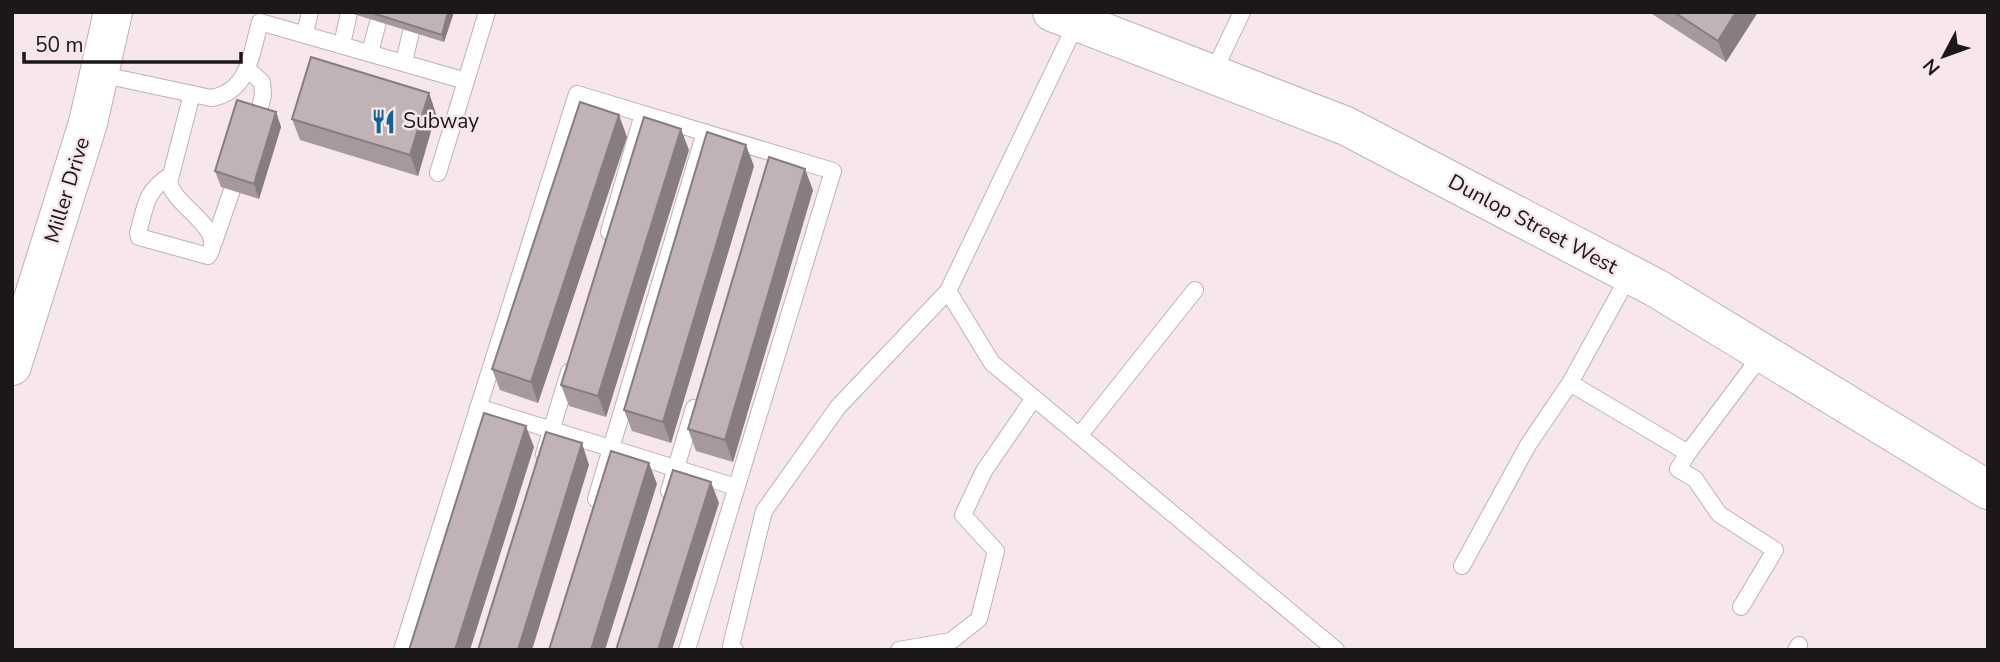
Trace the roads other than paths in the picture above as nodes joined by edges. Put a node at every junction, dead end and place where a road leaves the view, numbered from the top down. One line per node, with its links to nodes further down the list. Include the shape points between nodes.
1 (113, 12): 16 (main road, Miller Drive)
2 (310, 12): 10 (lane)
3 (486, 12): 17 (lane)
4 (1242, 12): 15 (lane)
5 (349, 13): 11 (lane)
6 (261, 17): 10 (lane); 14 (lane)
7 (1065, 17): 15 (main road, Dunlop Street West); 29 (lane)
8 (378, 22): 12 (lane)
9 (411, 32): 13 (lane)
10 (305, 33): 11 (lane)
11 (342, 44): 12 (lane)
12 (370, 52): 13 (lane)
13 (404, 62): 17 (lane)
14 (247, 69): 18 (lane, via 240,84 222,96); 20 (lane, via 262,82)
15 (1213, 73): 27 (main road, Dunlop Street West, via 1346,126)
16 (99, 75): 18 (lane); 32 (main road, Miller Drive)
17 (466, 81): 22 (lane)
18 (192, 94): 23 (lane)
19 (643, 114): 21 (lane); 26 (lane); 36 (lane, via 577,94)
20 (257, 120)
21 (705, 132): 39 (lane); 43 (lane, via 770,159 833,171)
22 (438, 173)
23 (171, 176): 25 (lane, via 171,190 212,234); 25 (lane, via 149,193 139,237 208,256)
24 (232, 190): 25 (lane)
25 (214, 242)
26 (605, 246)
27 (1630, 275): 31 (main road, Dunlop Street West); 33 (lane)
28 (1195, 290): 38 (lane)
29 (948, 291): 35 (lane, via 992,363); 51 (lane, via 838,407 764,511 732,646)
30 (575, 351): 37 (lane)
31 (1763, 353): 40 (lane); 44 (main road, Dunlop Street West)
32 (12, 366)
33 (1570, 383): 40 (lane); 47 (lane, via 1528,445)
34 (700, 390): 42 (lane)
35 (1034, 398): 38 (lane); 52 (lane, via 984,471 963,514 996,551 979,619 951,641)
36 (478, 407): 37 (lane); 49 (lane)
37 (552, 430): 39 (lane); 41 (lane)
38 (1079, 436): 53 (lane)
39 (612, 448): 42 (lane); 46 (lane)
40 (1688, 453): 48 (lane, via 1678,469 1695,479 1719,514 1775,550)
41 (540, 469)
42 (676, 469): 43 (lane); 45 (lane)
43 (736, 487): 50 (lane)
44 (1988, 490)
45 (664, 507)
46 (592, 511)
47 (1462, 566)
48 (1741, 607)
49 (402, 650)
50 (687, 650)
51 (735, 650)
52 (899, 650)
53 (1336, 650)

